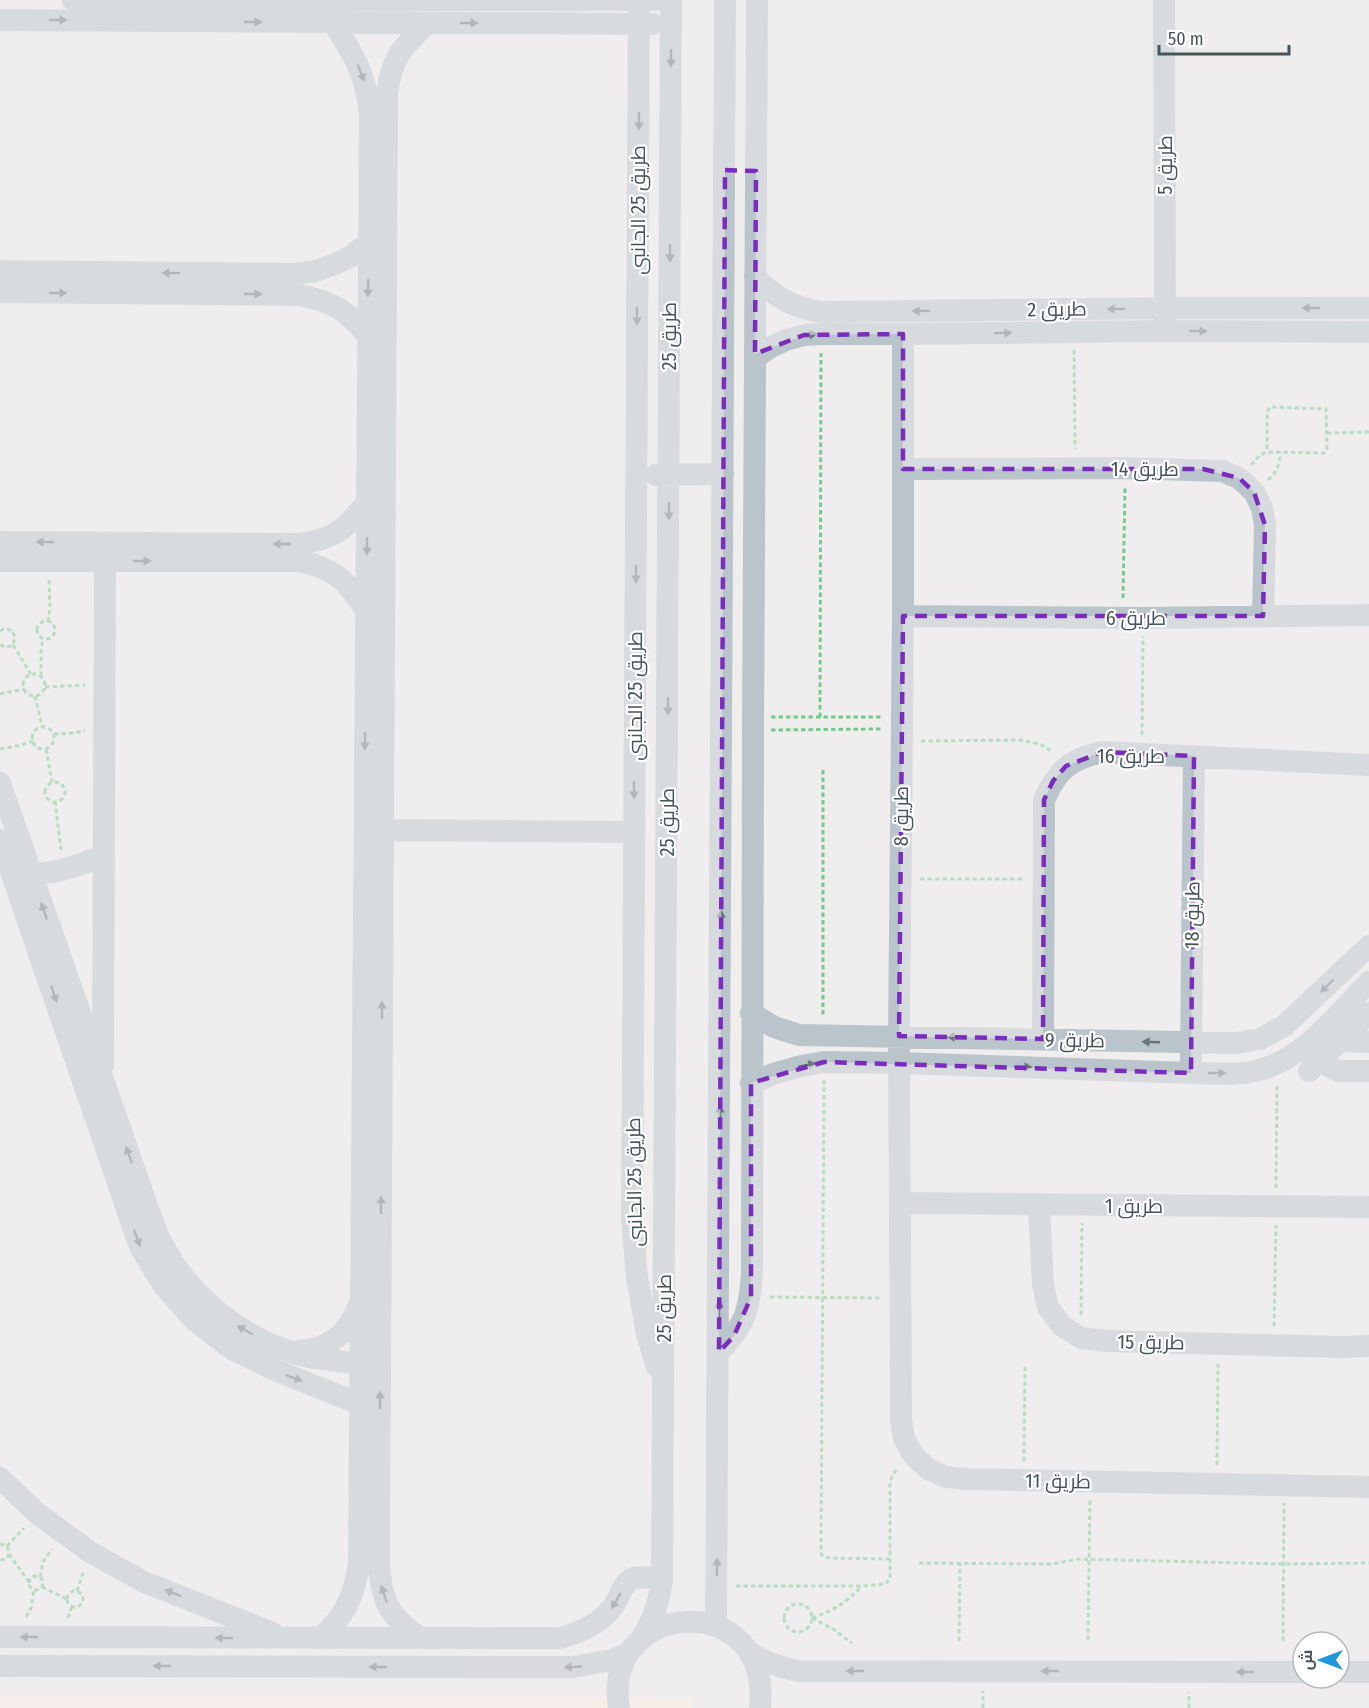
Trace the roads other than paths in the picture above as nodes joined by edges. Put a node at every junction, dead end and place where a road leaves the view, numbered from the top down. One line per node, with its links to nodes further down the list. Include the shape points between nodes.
1 (73, 0): 9 (street)
2 (202, 0): 3 (street); 9 (street)
3 (353, 0): 4 (street)
4 (639, 0): 5 (street); 13 (street, طريق 25 الجانبى)
5 (671, 0): 14 (street, طريق 25)
6 (725, 0): 15 (street)
7 (1164, 0): 22 (street, طريق 5)
8 (762, 3): 16 (street)
9 (92, 10): 10 (street, one-way to 9); 11 (street, one-way to 11)
10 (0, 20)
11 (333, 22): 12 (street); 17 (street, one-way to 17, via 361,70 368,91)
12 (428, 23): 13 (street, one-way to 13); 17 (street, via 398,54 390,73)
13 (639, 24): 14 (street); 31 (street, طريق 25 الجانبى, one-way to 31)
14 (671, 25): 29 (street, طريق 25, one-way to 29)
15 (725, 170): 16 (street); 30 (street)
16 (756, 171): 19 (street)
17 (377, 242): 18 (street, one-way to 18, via 335,264 296,274); 25 (street, one-way to 25); 27 (street)
18 (0, 271)
19 (755, 277): 22 (street, طريق 2, one-way to 19, via 821,312 785,301); 26 (street)
20 (0, 292): 25 (street, one-way to 25, via 299,295 338,307)
21 (1369, 308): 22 (street, طريق 2, one-way to 22)
22 (1165, 320): 23 (street, طريق 2, one-way to 23); 24 (street, طريق 2, one-way to 22, via 1074,332)
23 (1369, 332)
24 (903, 334): 26 (street, طريق 2, one-way to 24, via 786,340 804,335); 28 (street, طريق 8)
25 (368, 336): 27 (street)
26 (755, 358): 55 (street)
27 (377, 371): 32 (street)
28 (903, 469): 39 (street, طريق 8); 40 (street, طريق 14, via 1222,471 1246,485 1262,508)
29 (669, 474): 30 (street); 31 (street); 54 (street, طريق 25, one-way to 54)
30 (723, 474): 74 (street, one-way to 30)
31 (636, 475): 47 (street, طريق 25 الجانبى, one-way to 47)
32 (376, 502): 35 (street, one-way to 35, via 338,533 319,541); 41 (street)
33 (0, 542): 34 (street, one-way to 33)
34 (72, 552): 35 (street); 36 (street, via 49,561); 37 (street)
35 (204, 552): 37 (street, one-way to 35); 41 (street, via 320,565 339,576 354,592)
36 (0, 561)
37 (105, 561): 48 (street)
38 (1369, 615): 40 (street, طريق 6)
39 (903, 616): 40 (street, طريق 6); 56 (street, طريق 8)
40 (1263, 616)
41 (372, 626): 45 (street)
42 (1194, 756): 43 (street, طريق 16); 57 (street, طريق 16, via 1102,752 1066,766 1053,781 1044,800); 60 (street, طريق 18)
43 (1369, 765)
44 (0, 783): 46 (street)
45 (374, 830): 47 (street); 69 (street)
46 (5, 832): 49 (street); 51 (street)
47 (634, 832): 53 (street, طريق 25 الجانبى)
48 (103, 855): 49 (street, via 64,870); 64 (street, via 104,1067)
49 (32, 874): 51 (street, one-way to 49)
50 (1369, 946): 60 (street, طريق 9, one-way to 60, via 1284,1026 1260,1039)
51 (49, 954): 64 (street)
52 (1365, 1001): 58 (street); 63 (street, طريق 9, one-way to 52, via 1239,1073 1277,1064)
53 (633, 1010): 54 (street); 76 (street, طريق 25 الجانبى, via 632,1219 647,1334)
54 (666, 1011): 76 (street, طريق 25)
55 (752, 1013): 56 (street, طريق 9, via 774,1028 799,1035); 65 (street)
56 (899, 1036): 57 (street, طريق 9, one-way to 56); 61 (street, طريق 8)
57 (1043, 1039): 60 (street, طريق 9, one-way to 57)
58 (1340, 1041): 59 (street); 62 (street, via 1314,1066)
59 (1369, 1041)
60 (1191, 1043): 63 (street, طريق 18)
61 (899, 1063): 63 (street, طريق 9, one-way to 63); 65 (street, طريق 9, one-way to 61, via 824,1062); 66 (street, طريق 8)
62 (1369, 1071)
63 (1191, 1073)
64 (92, 1078): 71 (street, via 134,1200 140,1247 164,1286)
65 (752, 1083): 74 (street, via 751,1297 734,1336)
66 (900, 1203): 67 (street, طريق 1); 70 (street, طريق 8)
67 (1039, 1205): 68 (street, طريق 1); 72 (street, طريق 15, via 1043,1285 1048,1307 1062,1326 1081,1338)
68 (1369, 1207)
69 (370, 1296): 73 (street, via 331,1342 307,1350); 75 (street); 85 (street, one-way to 69, via 395,1617 381,1588)
70 (900, 1298): 79 (street, طريق 11, via 904,1438 928,1469 946,1477)
71 (202, 1312): 73 (street, one-way to 71); 77 (street, one-way to 77, via 232,1349)
72 (1369, 1346)
73 (283, 1349): 75 (street, via 298,1355)
74 (719, 1352): 81 (street, one-way to 74)
75 (360, 1364): 77 (street)
76 (664, 1389): 80 (street, طريق 25)
77 (360, 1404): 84 (street, via 359,1564 352,1597)
78 (0, 1478): 83 (street, one-way to 78, via 144,1582 90,1552 38,1514)
79 (1369, 1487)
80 (662, 1579): 85 (street, one-way to 85, via 634,1578 627,1582 614,1606 598,1622 560,1638); 86 (street, طريق 25, via 652,1620)
81 (716, 1625): 86 (street, via 690,1620 664,1625); 87 (street, via 735,1636)
82 (7, 1637): 83 (street, one-way to 82)
83 (286, 1638): 84 (street)
84 (321, 1638): 85 (street)
85 (420, 1638)
86 (635, 1646): 88 (street, one-way to 88, via 612,1660 573,1667); 92 (street, طريق 25, via 620,1673)
87 (749, 1652): 89 (street, one-way to 87, via 799,1671 781,1668); 93 (street, via 758,1670)
88 (0, 1666)
89 (1291, 1672)
90 (1351, 1672): 91 (street)
91 (1369, 1672)
92 (619, 1708)
93 (760, 1708)

